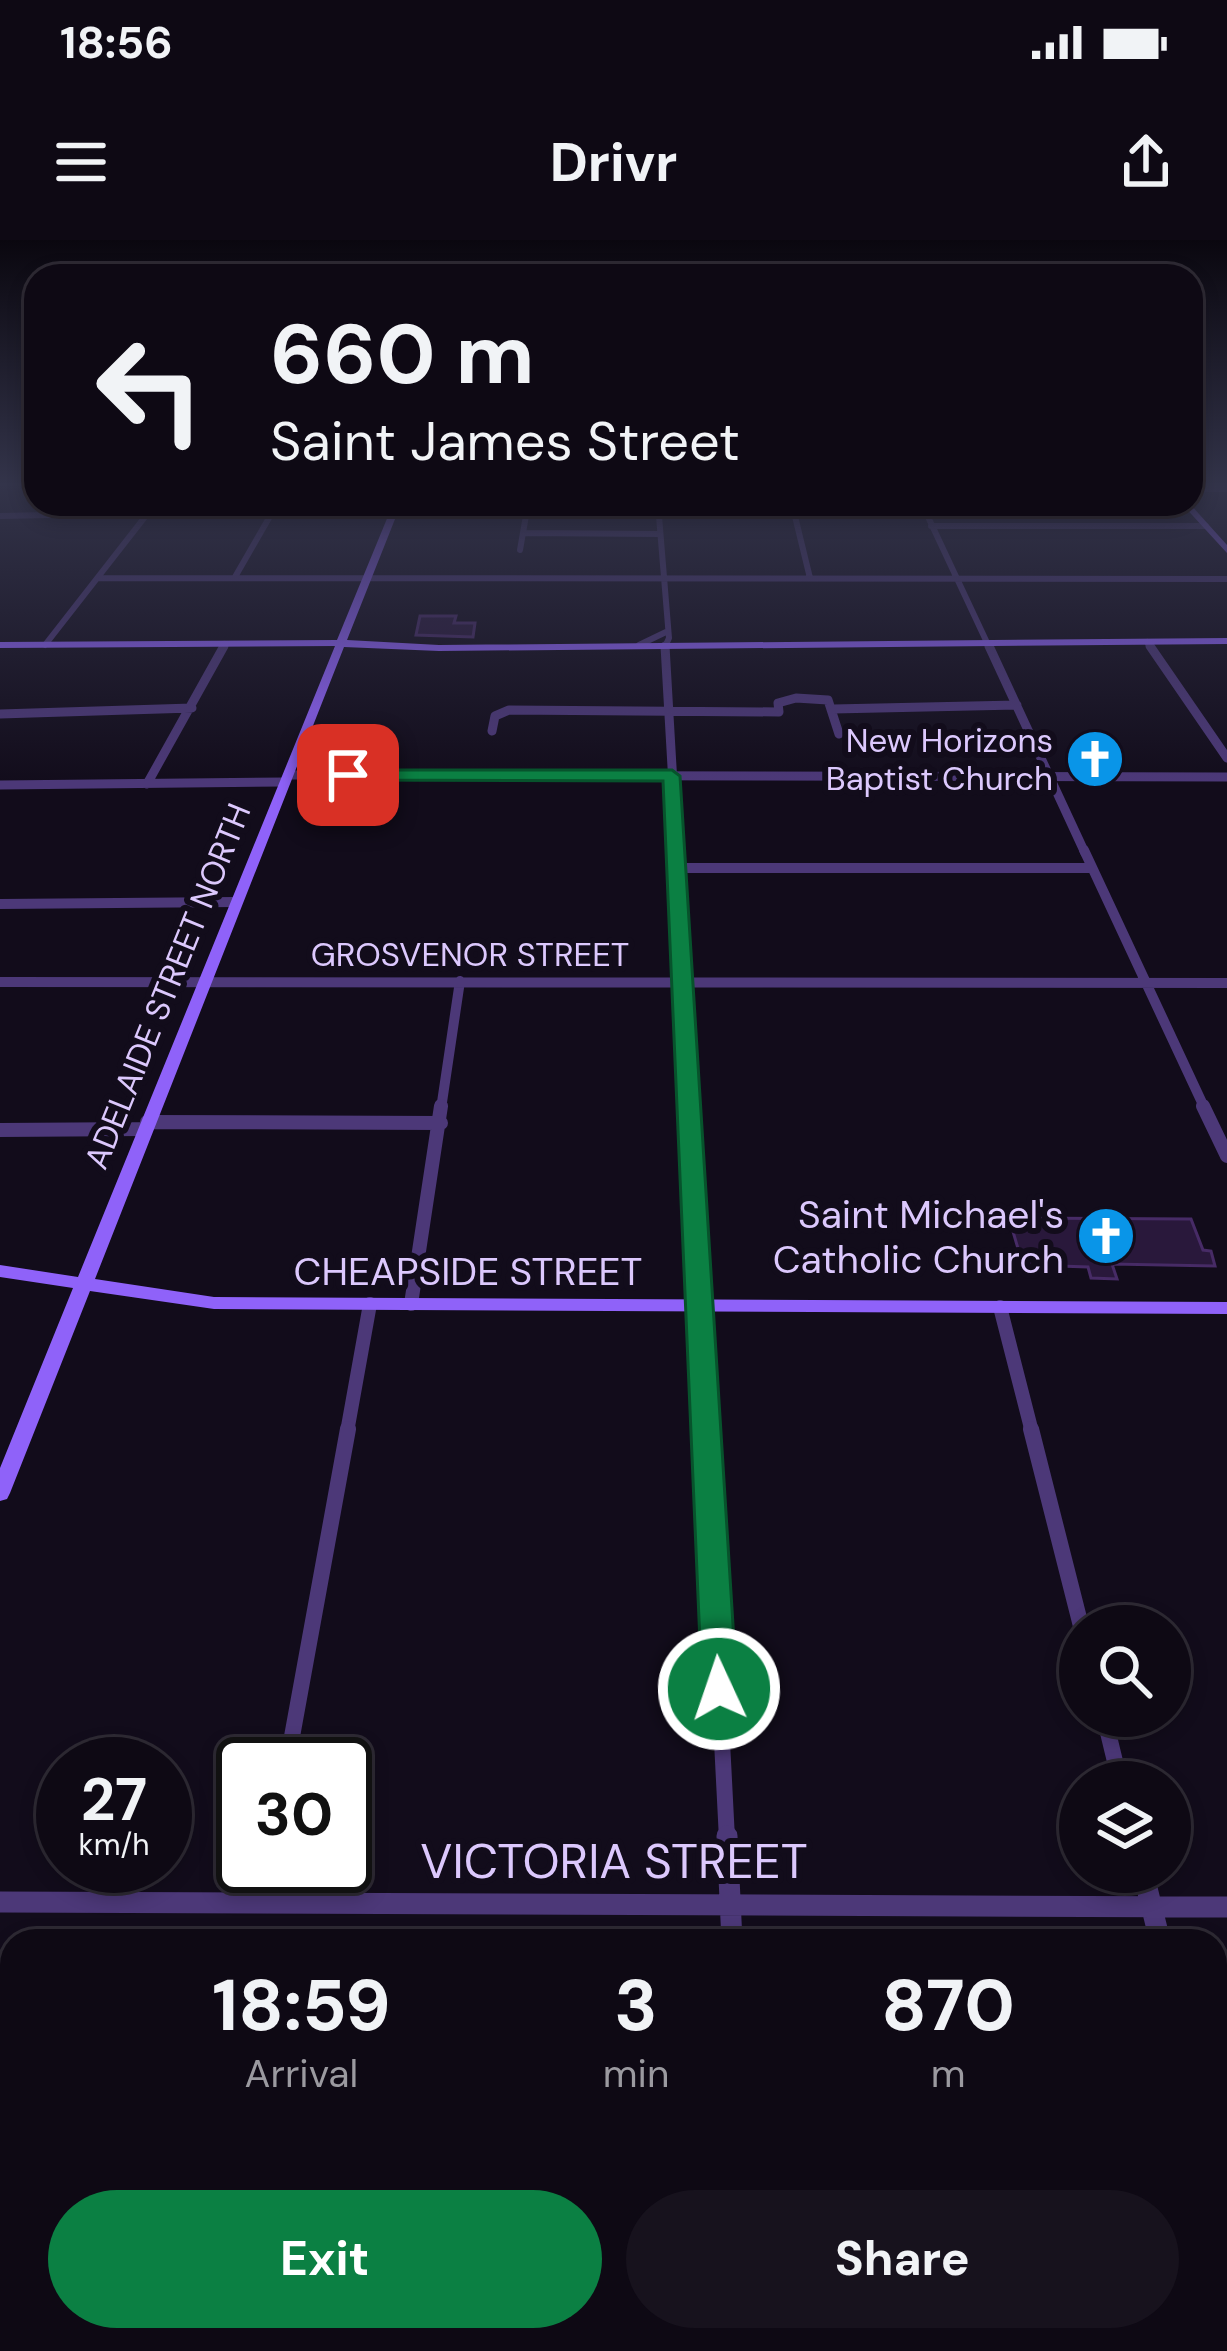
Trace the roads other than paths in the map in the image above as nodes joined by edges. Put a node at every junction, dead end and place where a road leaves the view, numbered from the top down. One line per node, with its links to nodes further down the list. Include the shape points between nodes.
1 (92, 586): 13 (street)
2 (365, 586): 5 (main road, ADELAIDE STREET NORTH)
3 (663, 586): 14 (street)
4 (961, 586): 9 (street)
5 (349, 625): 8 (main road); 11 (main road, ADELAIDE STREET NORTH)
6 (1227, 641): 7 (main road)
7 (1147, 642): 9 (main road); 23 (street)
8 (393, 643): 11 (main road); 15 (main road)
9 (989, 643): 14 (main road); 16 (street)
10 (224, 644): 11 (main road); 13 (main road); 17 (street)
11 (341, 644): 15 (main road); 27 (main road, ADELAIDE STREET NORTH)
12 (0, 645): 13 (main road)
13 (45, 645)
14 (666, 645): 15 (main road); 19 (street)
15 (448, 646)
16 (1017, 705): 18 (street); 25 (street)
17 (192, 708): 20 (street); 28 (street)
18 (833, 709): 19 (street, via 828,700 785,698 779,712); 22 (street)
19 (669, 711): 21 (street, via 509,710 494,716); 24 (street)
20 (0, 714)
21 (492, 731)
22 (839, 734)
23 (1227, 758)
24 (672, 776): 25 (street); 27 (street); 30 (street)
25 (1048, 776): 26 (street); 31 (street)
26 (1227, 777)
27 (286, 778): 28 (street); 32 (main road, ADELAIDE STREET NORTH)
28 (147, 784): 29 (street)
29 (0, 785)
30 (677, 868): 31 (street); 37 (street)
31 (1092, 868): 38 (street)
32 (235, 902): 33 (street); 34 (main road, ADELAIDE STREET NORTH)
33 (0, 904)
34 (203, 980): 35 (street, GROSVENOR STREET); 36 (street, GROSVENOR STREET); 41 (main road, ADELAIDE STREET NORTH)
35 (460, 981): 37 (street, GROSVENOR STREET); 40 (street)
36 (0, 982)
37 (683, 982): 38 (street, GROSVENOR STREET); 48 (street)
38 (1146, 982): 39 (street, GROSVENOR STREET); 43 (street)
39 (1227, 983)
40 (441, 1123): 41 (street); 47 (street)
41 (146, 1125): 42 (street); 45 (main road, ADELAIDE STREET NORTH)
42 (0, 1130)
43 (1227, 1156)
44 (0, 1271): 45 (main road, CHEAPSIDE STREET)
45 (86, 1286): 46 (main road, CHEAPSIDE STREET, via 192,1302); 51 (main road, ADELAIDE STREET NORTH)
46 (370, 1304): 47 (main road, CHEAPSIDE STREET); 53 (street)
47 (411, 1304): 48 (main road, CHEAPSIDE STREET)
48 (700, 1305): 49 (main road, CHEAPSIDE STREET); 58 (street)
49 (1000, 1307): 50 (main road, CHEAPSIDE STREET); 52 (street)
50 (1227, 1308)
51 (0, 1493)
52 (1076, 1605)
53 (292, 1737)
54 (263, 1893): 56 (street)
55 (1149, 1893): 59 (street)
56 (262, 1900): 57 (street, VICTORIA STREET); 58 (street, VICTORIA STREET)
57 (0, 1902)
58 (730, 1904): 59 (street, VICTORIA STREET); 61 (street)
59 (1152, 1906): 60 (street, VICTORIA STREET); 62 (street)
60 (1227, 1907)
61 (732, 1929)
62 (1157, 1929)

